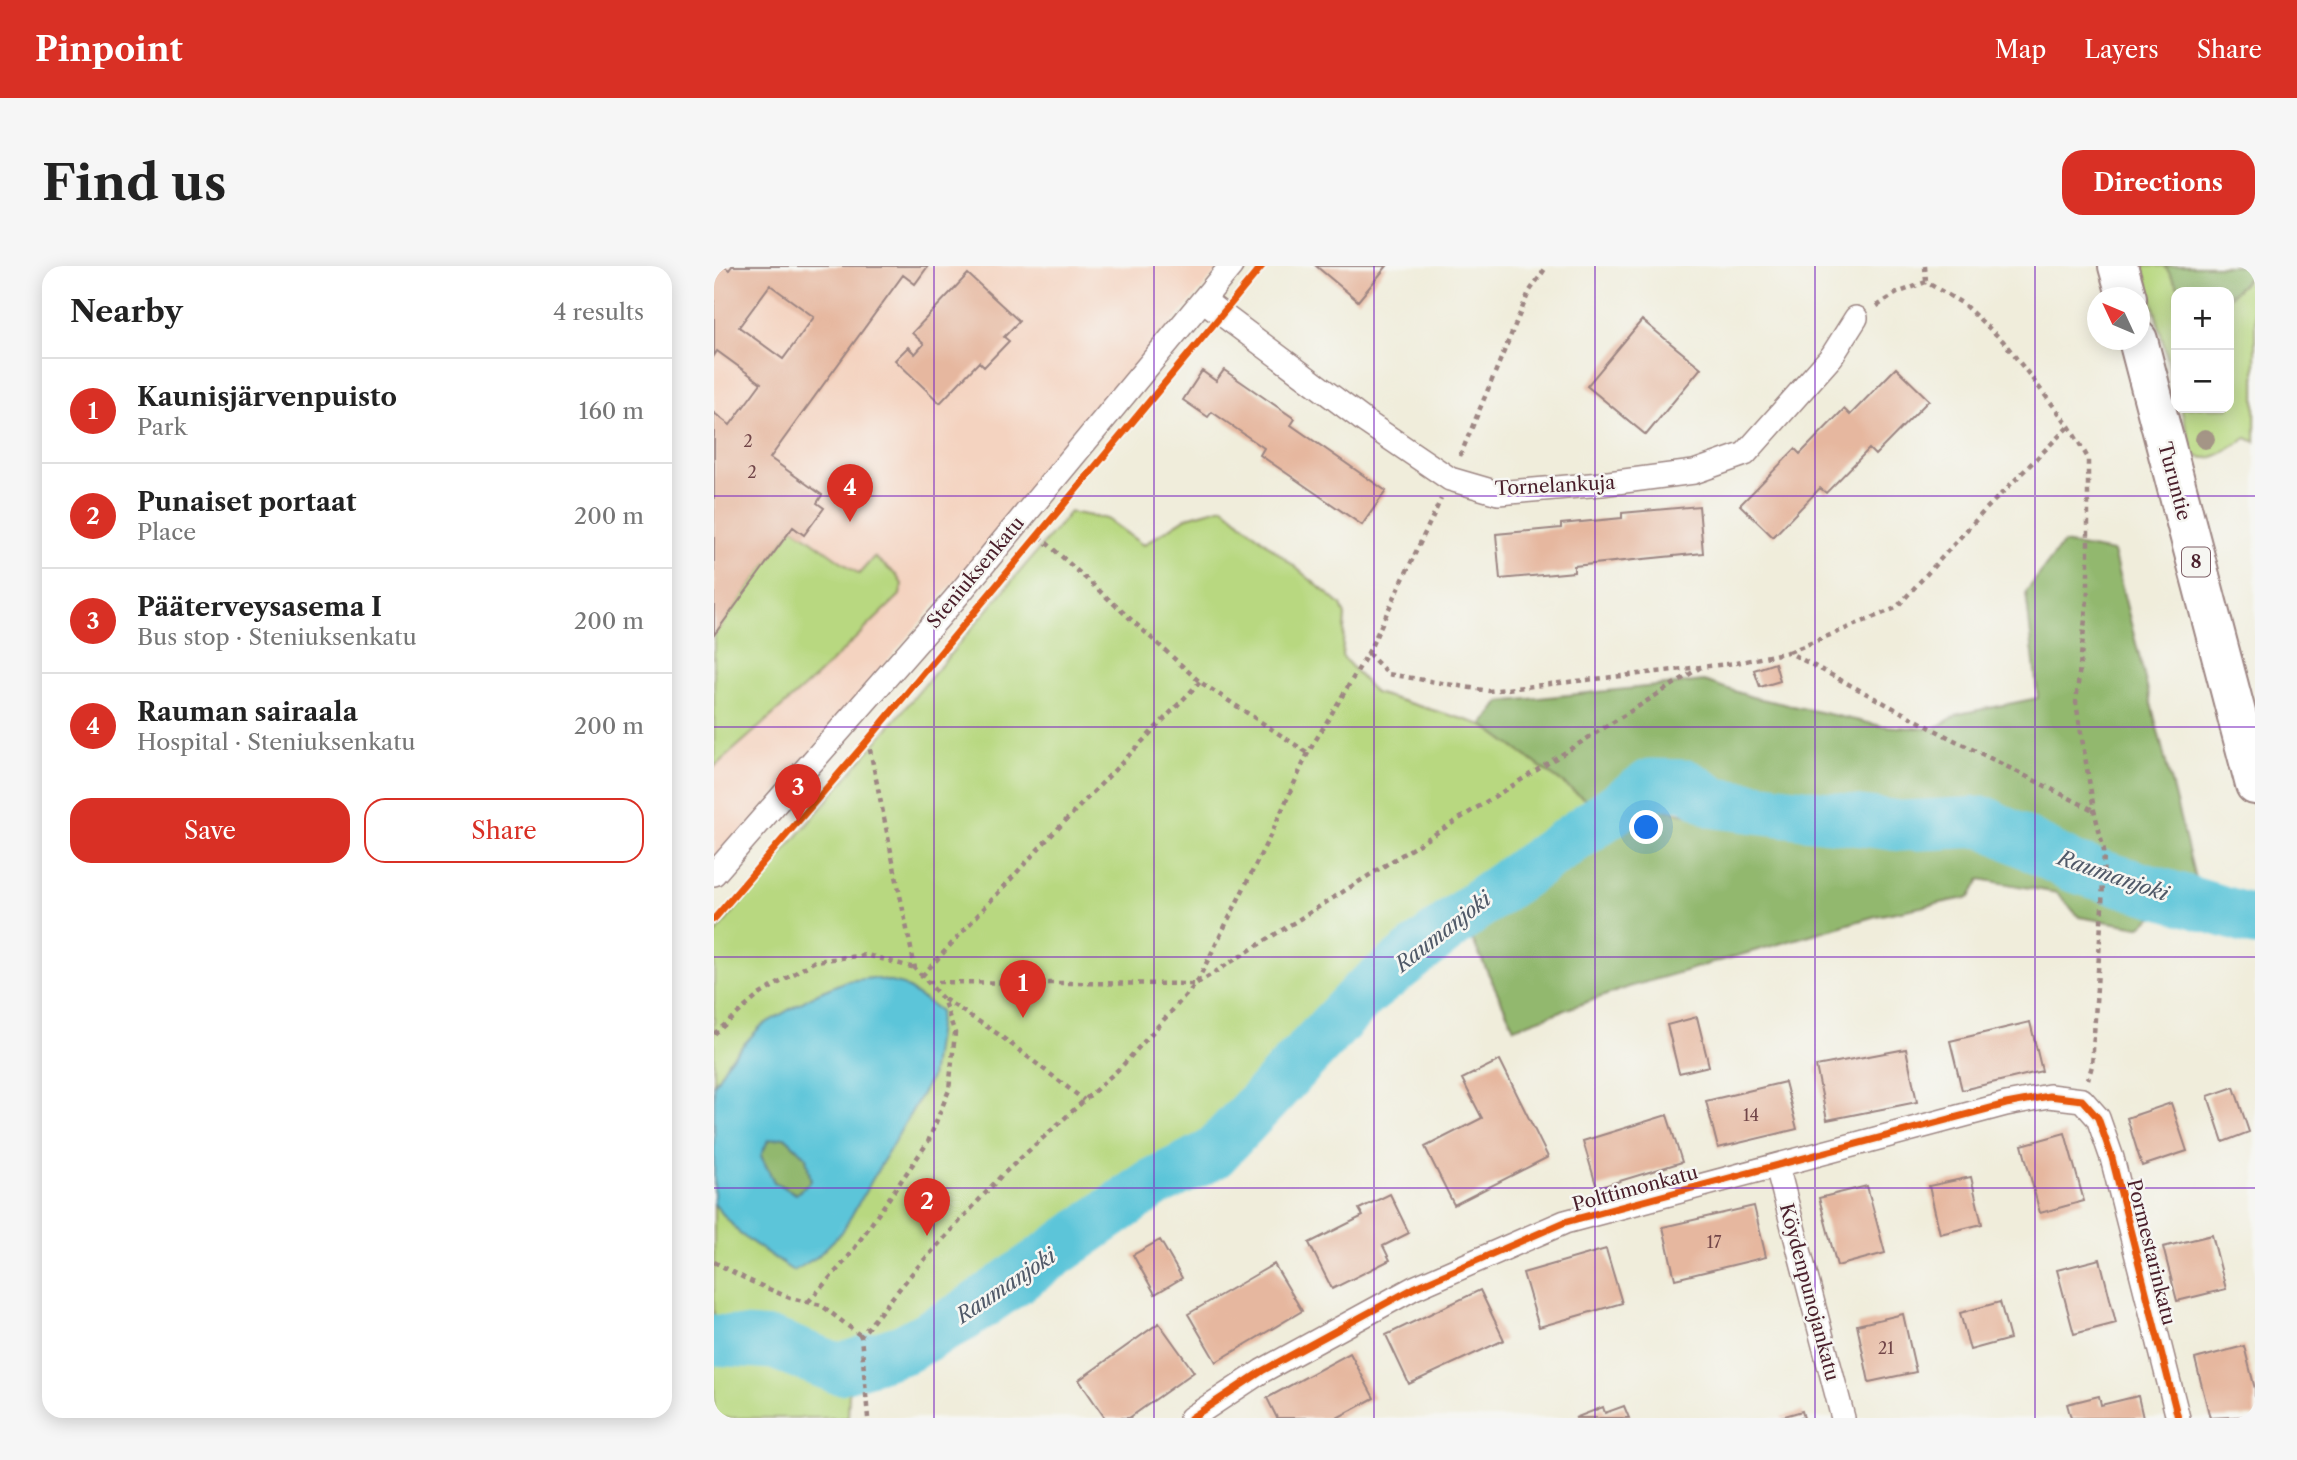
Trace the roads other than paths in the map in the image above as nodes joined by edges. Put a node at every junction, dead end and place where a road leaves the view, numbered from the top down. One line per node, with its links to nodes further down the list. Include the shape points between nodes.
1 (1231, 266): 4 (street, Steniuksenkatu)
2 (2118, 266): 3 (highway)
3 (2124, 287)
4 (1203, 300): 5 (street, Tornelankuja, via 1450,479 1498,493 1694,472 1745,454 1832,356); 8 (street, Steniuksenkatu, via 954,600)
5 (1856, 318)
6 (2141, 350): 7 (highway, Turuntie / 8)
7 (2255, 785)
8 (714, 874)
9 (2082, 1100): 10 (street, Polttimonkatu, via 2049,1096 2006,1104); 13 (street, Pormestarinkatu, via 2098,1118 2112,1158)
10 (1777, 1166): 11 (street, Polttimonkatu, via 1564,1222 1414,1288 1262,1371); 12 (street, Köydenpunojankatu)
11 (1191, 1418)
12 (1843, 1418)
13 (2178, 1418)

